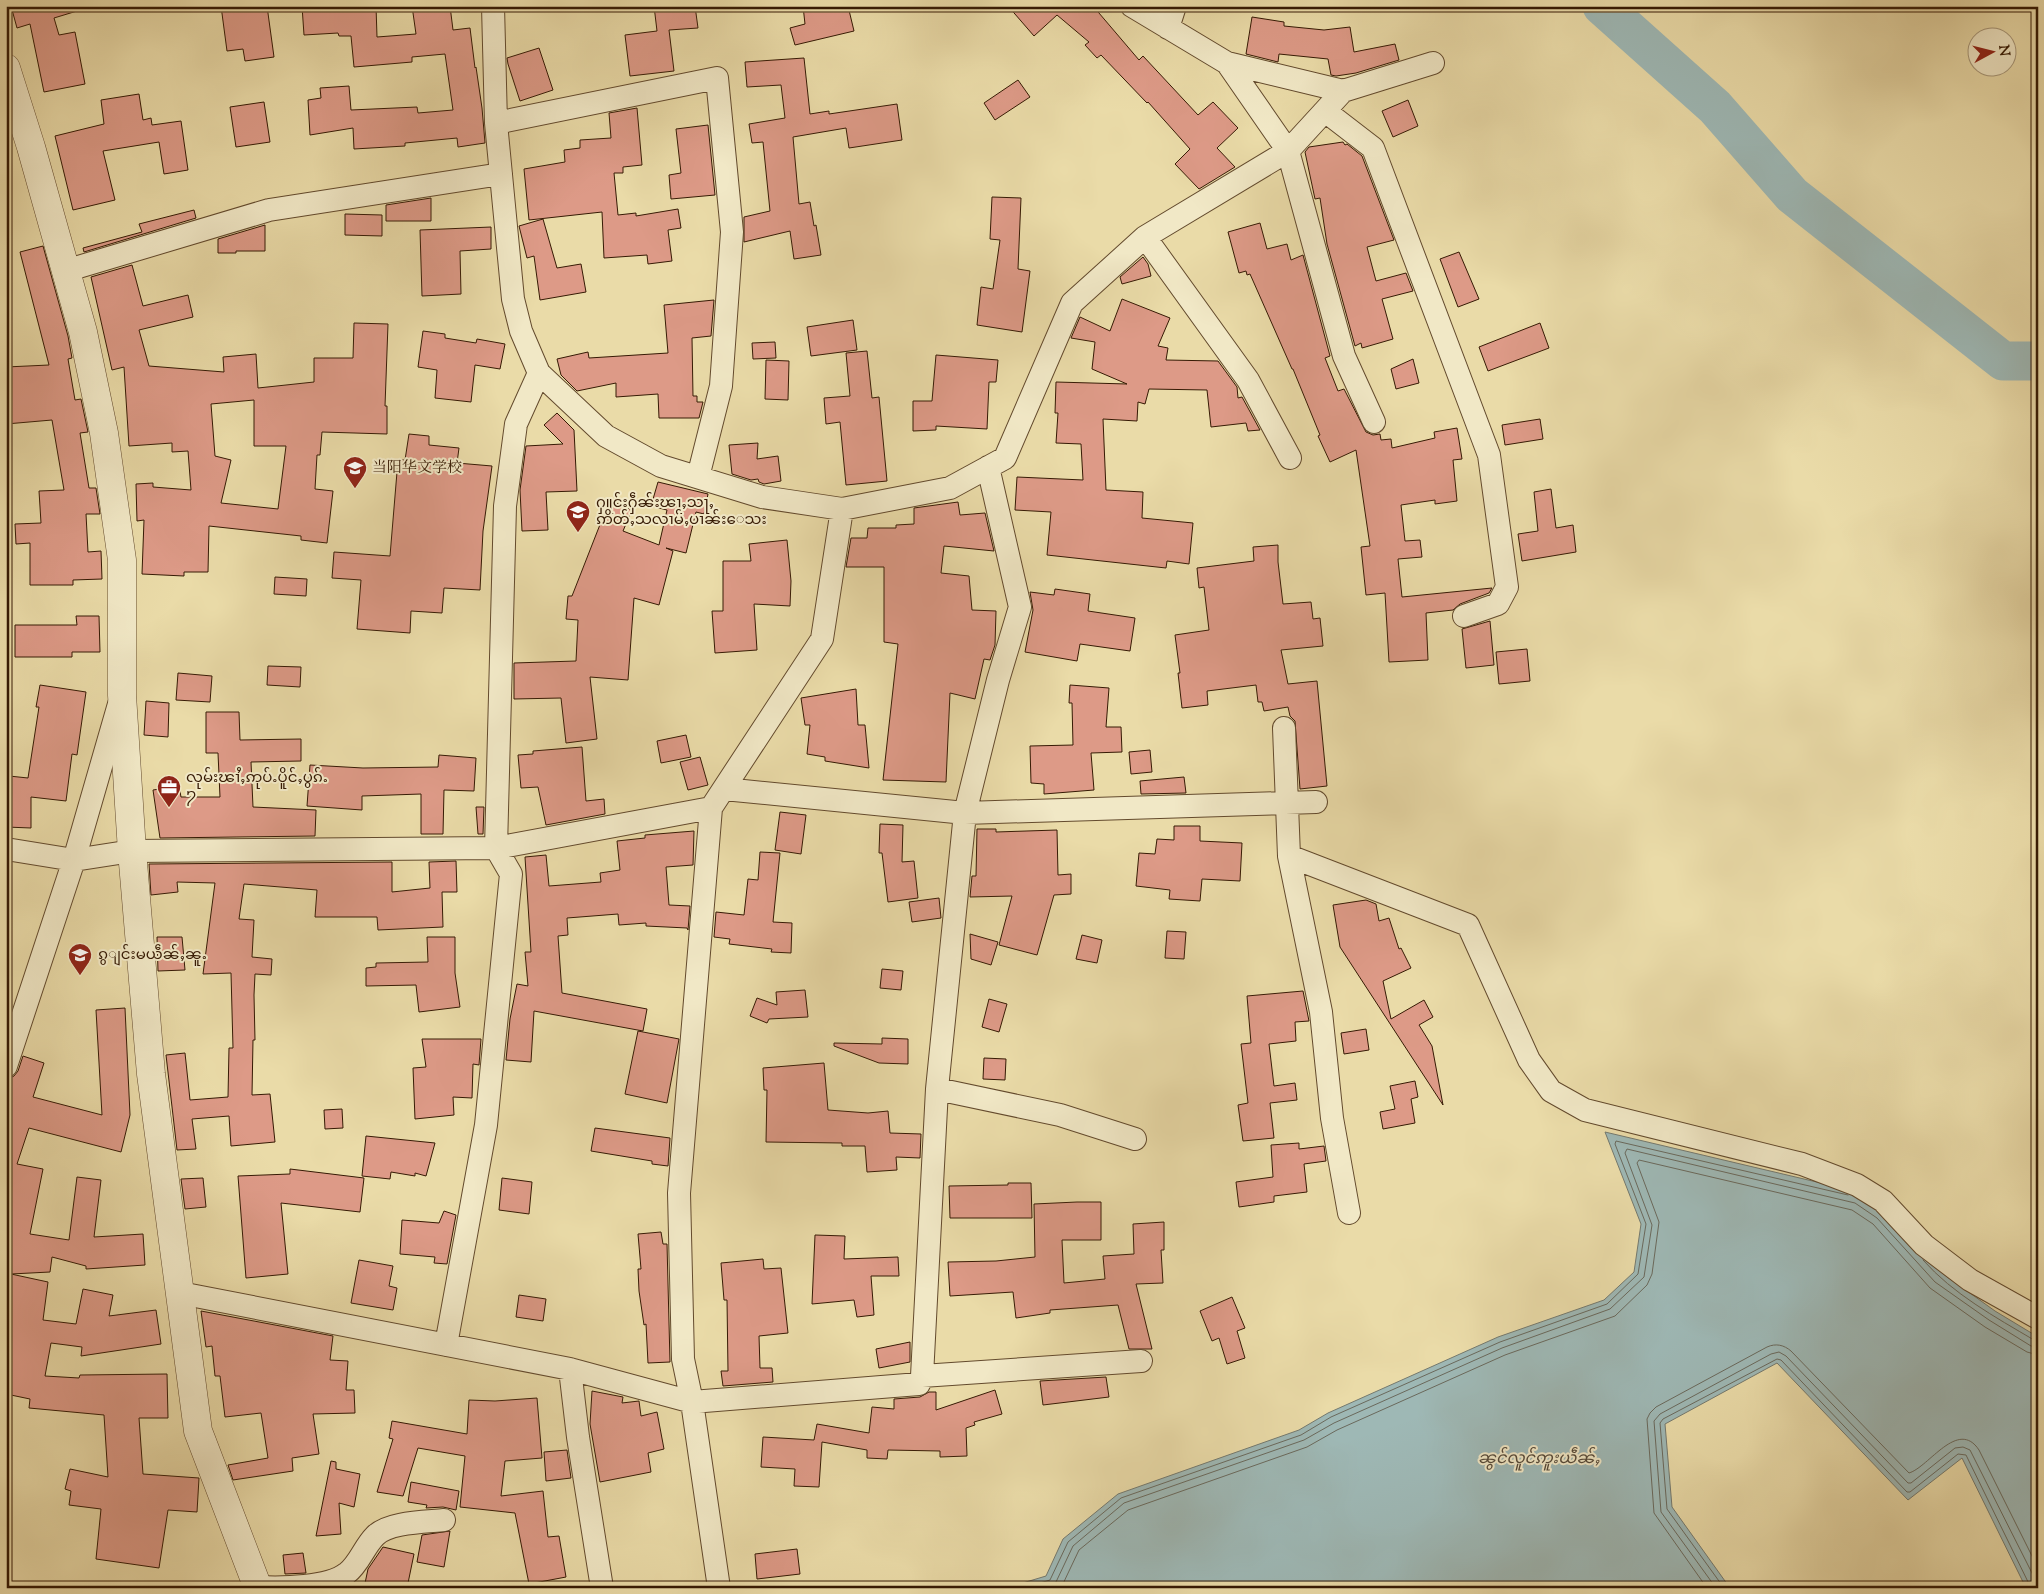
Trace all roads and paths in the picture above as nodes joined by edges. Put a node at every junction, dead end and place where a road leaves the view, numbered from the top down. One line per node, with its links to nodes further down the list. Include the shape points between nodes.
1 (493, 6): 10 (street)
2 (1132, 6): 4 (street)
3 (1174, 6): 4 (street)
4 (1168, 28): 5 (street)
5 (1228, 63): 8 (street); 11 (street)
6 (1433, 63): 8 (street)
7 (6, 68): 14 (street)
8 (1343, 91): 9 (street)
9 (1325, 111): 11 (street); 21 (street, via 1372,148 1489,455 1507,587 1498,604)
10 (496, 122): 12 (street); 19 (street, via 717,78 732,232 721,386)
11 (1288, 151): 13 (street); 16 (street, via 1344,356)
12 (501, 174): 14 (street, via 269,210); 15 (street, via 513,299 521,331)
13 (1146, 236): 17 (street, via 1248,380); 18 (street, via 1072,303 1005,458)
14 (65, 271): 22 (street, via 104,433 122,560)
15 (540, 374): 19 (street, via 606,436 661,466); 29 (street, via 516,424 504,506)
16 (1374, 422)
17 (1290, 458)
18 (988, 467): 20 (street, via 950,488); 28 (street, via 1020,607)
19 (698, 478): 20 (street, via 762,497)
20 (842, 509): 24 (street, via 822,638)
21 (1464, 616)
22 (122, 695): 31 (street); 33 (street)
23 (1284, 728): 26 (street)
24 (724, 789): 27 (street); 28 (street)
25 (1316, 802): 26 (street)
26 (1288, 803): 28 (street); 32 (street)
27 (711, 808): 29 (street); 44 (street, via 679,1193 683,1359)
28 (965, 813): 35 (street)
29 (496, 848): 31 (street); 40 (street, via 511,874 487,1115)
30 (6, 849): 33 (street)
31 (132, 851): 33 (street); 38 (street, via 151,1074)
32 (1289, 856): 37 (street, via 1321,1012 1332,1118); 39 (street, via 1468,926 1529,1060 1551,1091 1585,1110 1802,1164 1857,1185 1884,1201 1924,1245 1970,1280)
33 (74, 860): 34 (street)
34 (6, 1066)
35 (937, 1089): 36 (street, via 1060,1115); 43 (street)
36 (1134, 1139)
37 (1349, 1213)
38 (180, 1293): 40 (street); 46 (street, via 198,1431)
39 (2038, 1318)
40 (446, 1345): 42 (street)
41 (1141, 1361): 43 (street)
42 (570, 1369): 44 (street); 47 (street)
43 (922, 1376): 44 (street, via 919,1384)
44 (692, 1402): 48 (street)
45 (444, 1520): 46 (street, via 385,1529 374,1536 348,1573 338,1579 295,1588)
46 (258, 1588)
47 (602, 1588)
48 (718, 1588)

